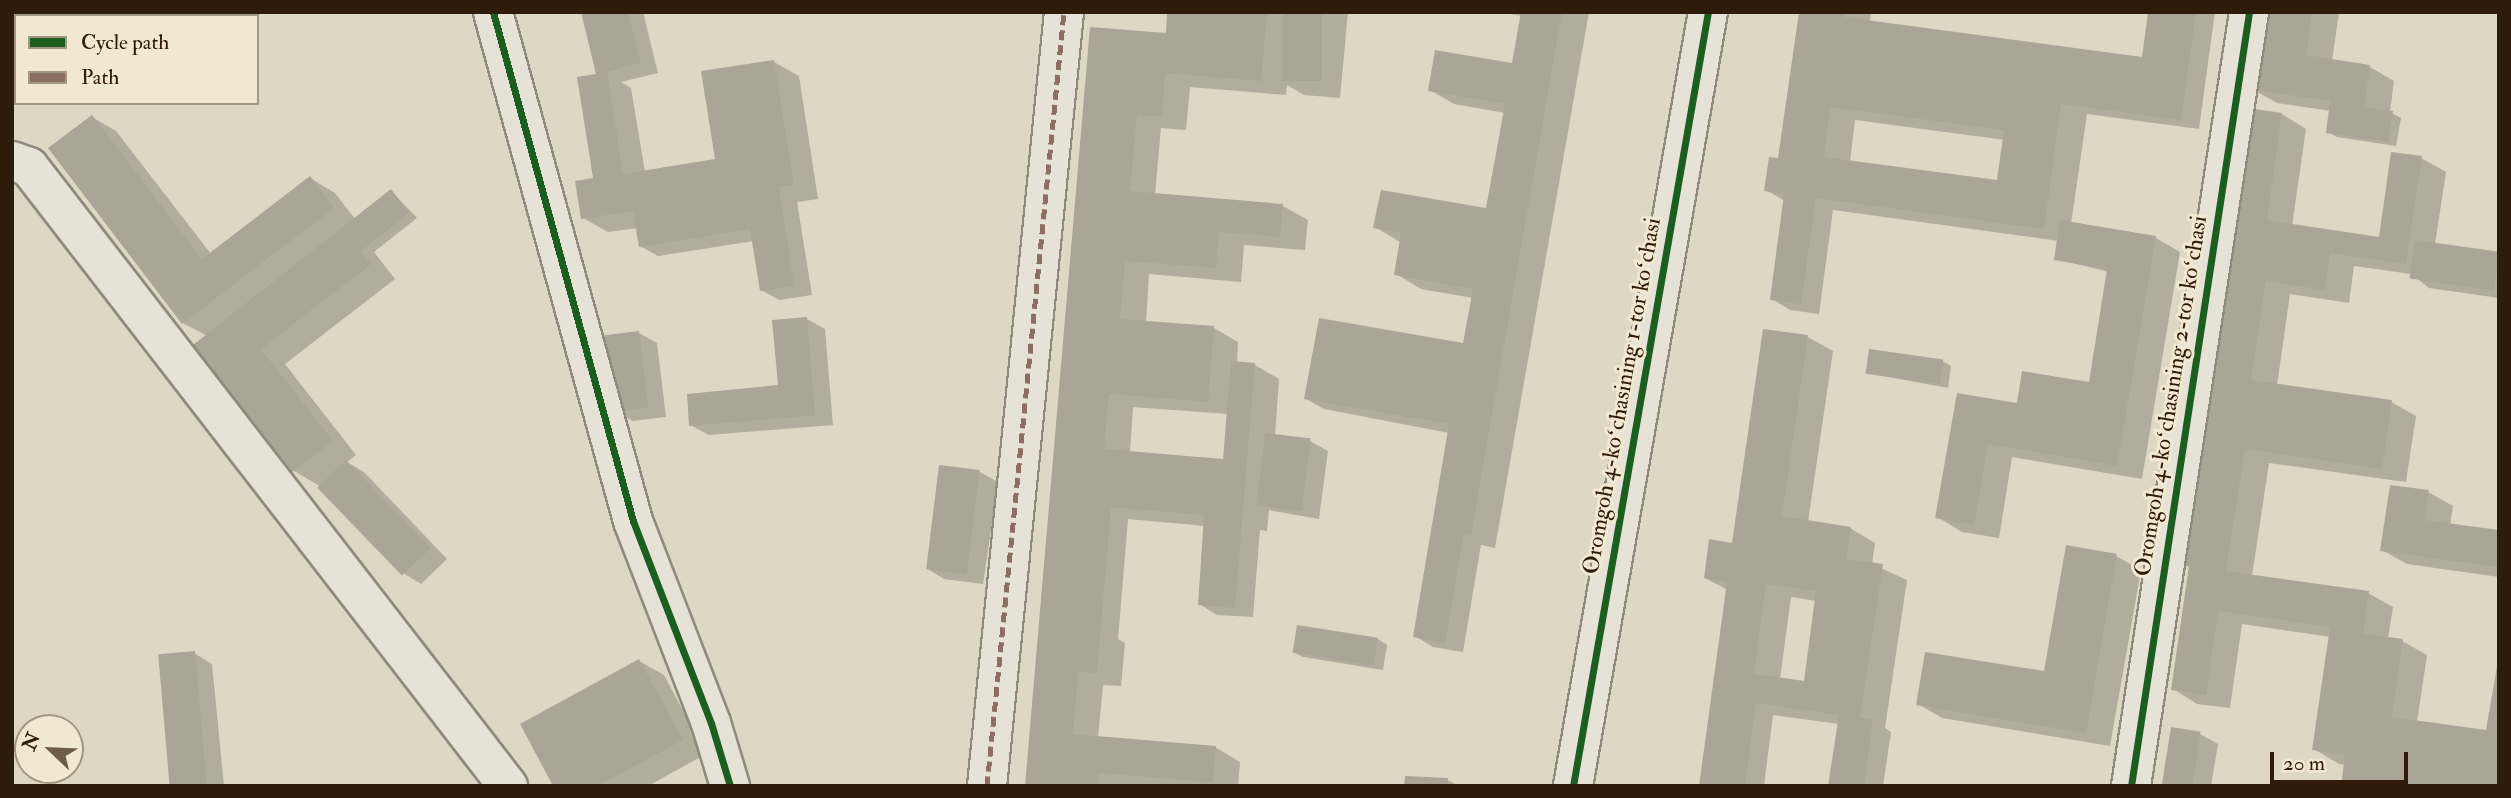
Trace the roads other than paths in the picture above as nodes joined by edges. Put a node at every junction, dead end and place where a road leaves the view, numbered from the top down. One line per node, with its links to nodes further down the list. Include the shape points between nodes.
1 (493, 12): 7 (street, via 633,521 711,723)
2 (1064, 12): 8 (street)
3 (1709, 12): 9 (street, Oromgoh 4-koʻchasining 1-tor koʻchasi)
4 (2249, 12): 10 (street, Oromgoh 4-koʻchasining 2-tor koʻchasi)
5 (12, 161): 6 (street, via 29,167)
6 (508, 786)
7 (730, 786)
8 (987, 786)
9 (1573, 786)
10 (2131, 786)

